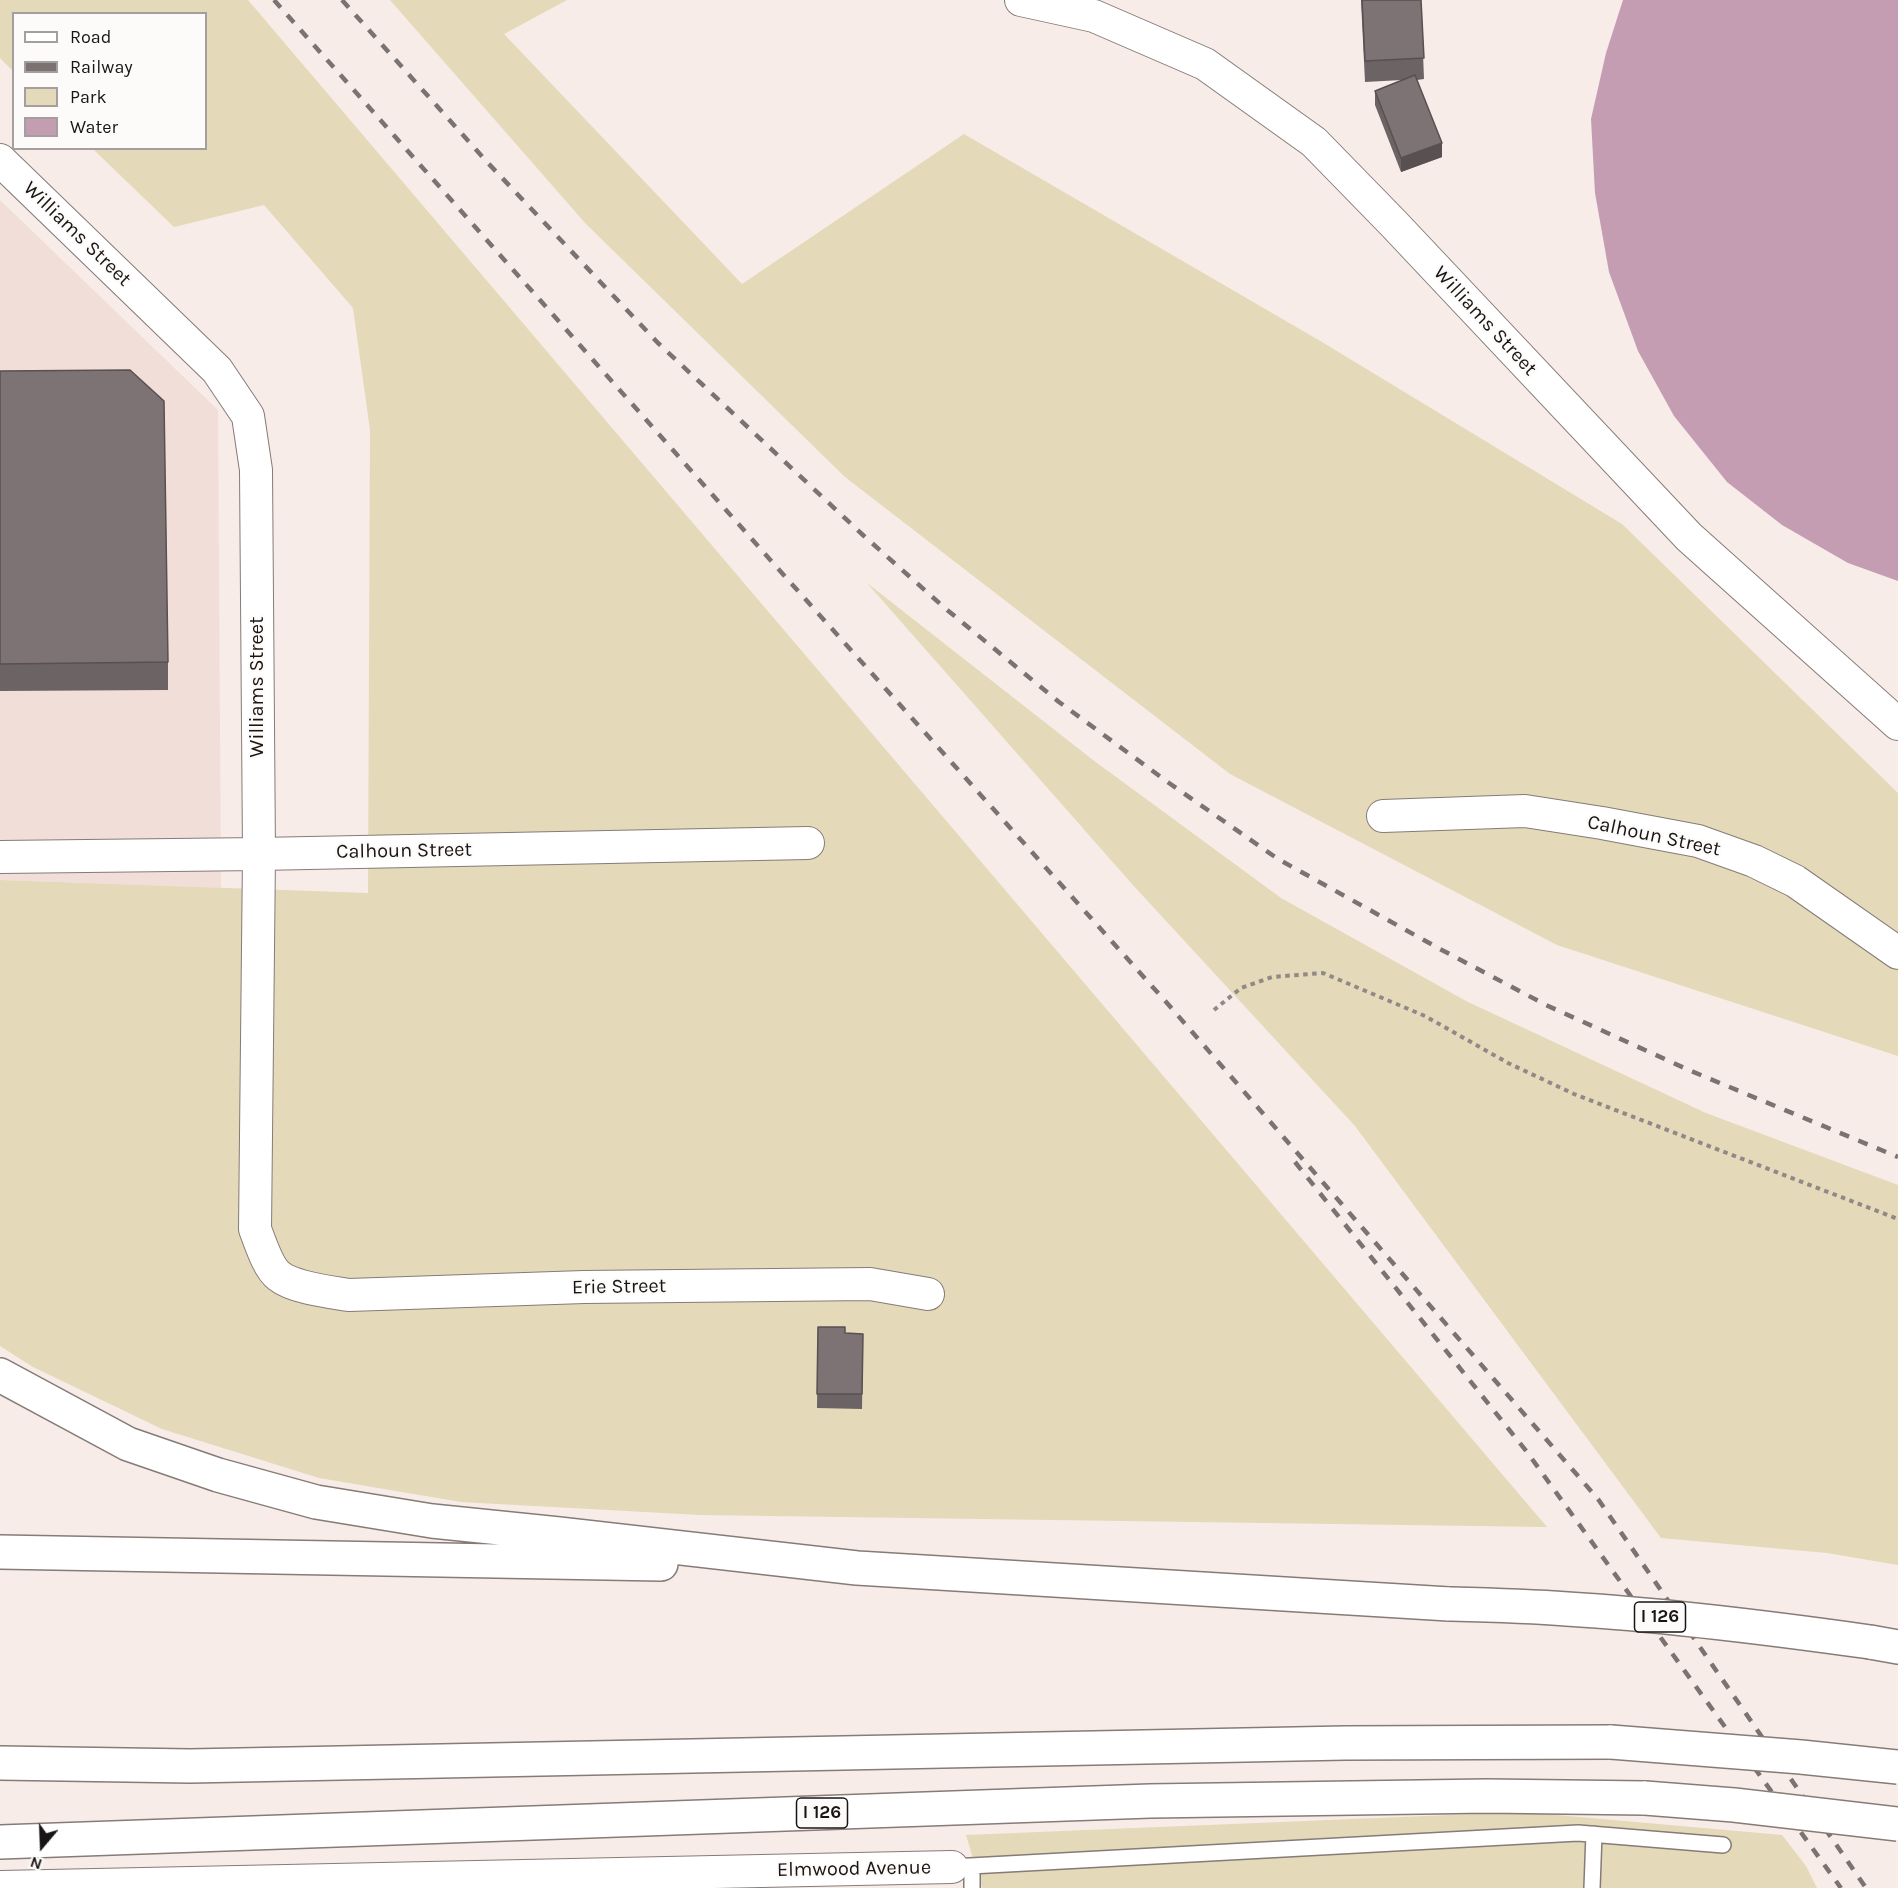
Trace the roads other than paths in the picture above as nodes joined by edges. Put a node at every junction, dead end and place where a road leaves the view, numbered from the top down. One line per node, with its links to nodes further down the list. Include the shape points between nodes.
1 (1021, 0): 3 (street, Williams Street, via 1094,16 1205,64 1314,142 1689,537)
2 (0, 160): 6 (street, Williams Street, via 217,370 248,416 256,470)
3 (1898, 724)
4 (1383, 816): 8 (street, Calhoun Street, via 1525,811 1698,841 1795,881)
5 (808, 843): 6 (street, Calhoun Street)
6 (259, 854): 7 (street, Calhoun Street); 9 (street, Williams Street, via 255,1229 278,1276)
7 (0, 857)
8 (1898, 953)
9 (310, 1289): 10 (street, Erie Street, via 349,1295 584,1287 870,1284)
10 (928, 1294)
11 (0, 1375): 13 (highway, via 128,1444 218,1475 316,1502 432,1521)
12 (0, 1552): 13 (highway, I 126)
13 (857, 1568): 14 (highway, I 126, bridge, via 1568,1609 1748,1625)
14 (1884, 1645)
15 (0, 1763): 16 (highway, bridge, via 190,1766 1345,1743 1611,1742)
16 (1898, 1767)
17 (1898, 1824): 19 (highway, I 126, bridge, via 1645,1798 1487,1796 1138,1802)
18 (1594, 1834): 20 (lane); 21 (lane); 23 (lane)
19 (0, 1842)
20 (1723, 1845)
21 (965, 1874): 22 (street, Elmwood Avenue)
22 (0, 1887)
23 (1592, 1888)

